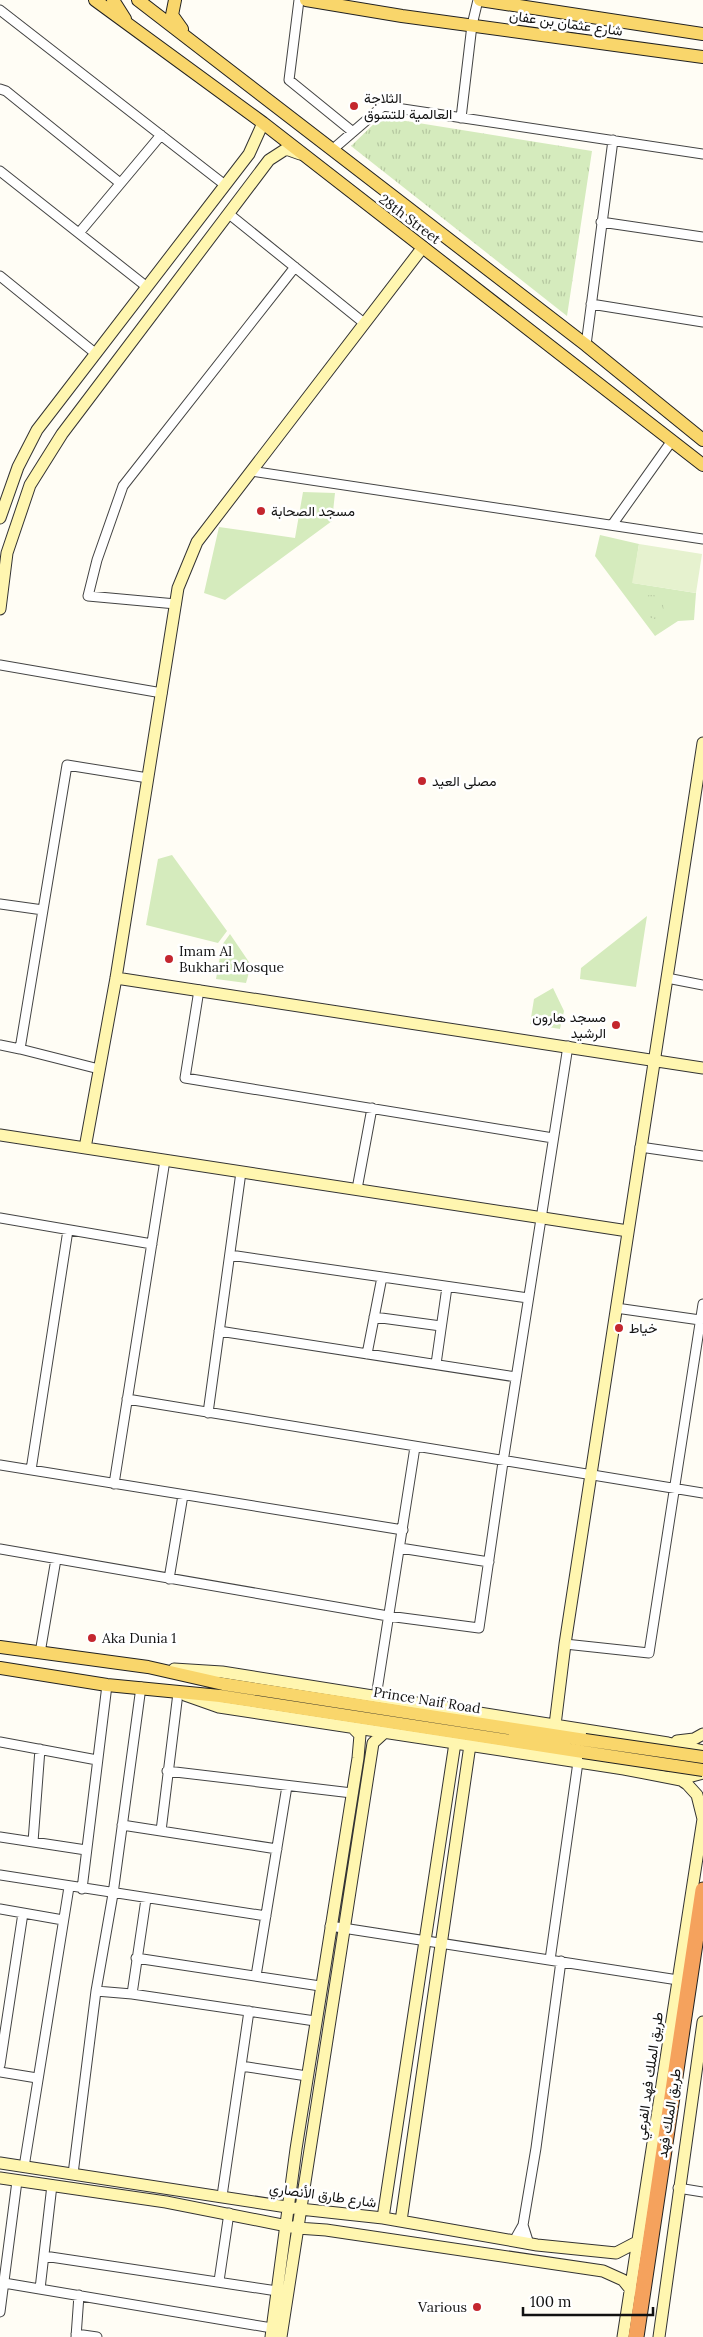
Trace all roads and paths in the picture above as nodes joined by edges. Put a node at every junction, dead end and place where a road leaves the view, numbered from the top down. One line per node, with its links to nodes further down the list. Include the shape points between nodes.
1 (95, 0): 10 (main road, 28th Street)
2 (113, 0): 10 (main road)
3 (138, 0): 12 (main road, 28th Street)
4 (175, 0): 12 (main road, via 172,15)
5 (299, 0): 17 (street, via 289,80)
6 (306, 0): 9 (main road, شارع عثمان بن عفان)
7 (479, 0): 9 (street); 11 (main road, شارع عثمان بن عفان)
8 (0, 10): 18 (street)
9 (472, 25): 13 (main road, شارع عثمان بن عفان); 15 (street)
10 (130, 26): 16 (main road, 28th Street)
11 (703, 34)
12 (189, 39): 20 (main road, 28th Street)
13 (703, 57)
14 (0, 89): 26 (street)
15 (461, 118): 17 (street, via 384,106); 19 (street)
16 (262, 123): 21 (street); 22 (main road, 28th Street)
17 (353, 132): 20 (street)
18 (161, 135): 26 (street); 27 (street)
19 (613, 140): 23 (street); 29 (street)
20 (332, 150): 39 (main road, 28th Street)
21 (249, 154): 25 (street, via 257,160); 27 (street)
22 (300, 154): 25 (street, via 286,149 269,160); 32 (main road, 28th Street)
23 (703, 154)
24 (0, 171): 30 (street)
25 (260, 172): 28 (street)
26 (120, 184): 30 (street)
27 (225, 185): 35 (street)
28 (229, 214): 33 (street); 50 (street, via 62,434 30,485 7,553)
29 (601, 222): 31 (street); 36 (street)
30 (79, 233): 35 (street)
31 (703, 237)
32 (423, 247): 38 (street); 42 (main road, 28th Street)
33 (295, 267): 38 (street); 49 (street, via 123,486 100,551 88,596)
34 (0, 276): 40 (street)
35 (146, 287): 40 (street)
36 (591, 304): 37 (street); 39 (street)
37 (703, 322)
38 (364, 323): 44 (street)
39 (586, 345): 41 (main road, 28th Street)
40 (95, 353): 45 (street, via 37,430)
41 (703, 440)
42 (671, 442): 43 (main road, 28th Street); 47 (street)
43 (703, 465)
44 (251, 471): 47 (street); 49 (street, via 197,542 178,588)
45 (3, 500): 46 (street)
46 (0, 518)
47 (612, 525): 48 (street)
48 (703, 539)
49 (176, 604): 52 (street)
50 (0, 609)
51 (0, 665): 52 (street)
52 (162, 693): 54 (street)
53 (703, 743): 58 (street)
54 (148, 778): 56 (street, via 66,765); 57 (street)
55 (0, 904): 56 (street)
56 (43, 910): 63 (street)
57 (116, 978): 60 (street); 66 (street)
58 (667, 978): 59 (street); 64 (street)
59 (703, 986)
60 (199, 990): 62 (street); 67 (street, via 185,1078)
61 (0, 1045): 63 (street)
62 (568, 1046): 64 (street); 69 (street)
63 (20, 1049): 66 (street)
64 (654, 1060): 65 (street); 70 (street)
65 (703, 1068)
66 (100, 1069): 71 (street)
67 (372, 1108): 69 (street); 75 (street)
68 (0, 1138): 71 (street)
69 (553, 1138): 77 (street)
70 (640, 1147): 72 (street); 79 (street)
71 (85, 1148): 73 (street)
72 (703, 1156)
73 (165, 1160): 74 (street); 80 (street)
74 (241, 1172): 75 (street); 81 (street)
75 (357, 1190): 77 (street)
76 (0, 1218): 78 (street)
77 (540, 1218): 79 (street); 84 (street)
78 (68, 1230): 80 (street); 99 (street)
79 (628, 1231): 86 (street)
80 (152, 1244): 94 (street)
81 (230, 1255): 82 (street); 90 (street)
82 (382, 1277): 83 (street); 87 (street)
83 (446, 1287): 84 (street); 89 (street)
84 (528, 1298): 93 (street)
85 (703, 1304): 88 (street)
86 (616, 1308): 88 (street); 100 (street)
87 (374, 1317): 89 (street); 91 (street)
88 (701, 1324): 102 (street)
89 (441, 1326): 92 (street)
90 (219, 1331): 91 (street); 95 (street)
91 (367, 1354): 92 (street)
92 (436, 1364): 93 (street)
93 (516, 1377): 97 (street)
94 (127, 1399): 95 (street); 101 (street)
95 (208, 1413): 96 (street)
96 (415, 1447): 97 (street); 105 (street)
97 (503, 1462): 100 (street); 109 (street)
98 (0, 1465): 99 (street)
99 (31, 1470): 101 (street)
100 (591, 1476): 102 (street); 112 (street)
101 (114, 1484): 104 (street)
102 (674, 1490): 103 (street); 112 (street, via 649,1653)
103 (703, 1493)
104 (183, 1495): 105 (street); 110 (street)
105 (403, 1530): 106 (street)
106 (400, 1548): 109 (street); 111 (street)
107 (0, 1549): 108 (street)
108 (56, 1559): 110 (street); 114 (street)
109 (488, 1562): 111 (street, via 479,1628)
110 (169, 1579): 111 (street)
111 (388, 1616): 120 (street)
112 (565, 1644): 121 (street)
113 (0, 1647): 114 (main road, Prince Naif Road)
114 (40, 1653): 115 (main road, Prince Naif Road)
115 (148, 1667): 120 (street, Prince Naif Road, via 222,1672); 132 (main road, Prince Naif Road)
116 (0, 1668): 117 (main road, Prince Naif Road)
117 (106, 1685): 118 (main road, Prince Naif Road); 134 (street)
118 (141, 1687): 119 (main road, Prince Naif Road); 144 (street)
119 (178, 1693): 122 (street, Prince Naif Road, via 219,1707); 132 (main road, Prince Naif Road, via 220,1696); 136 (street)
120 (376, 1697): 121 (street, Prince Naif Road)
121 (555, 1725): 125 (street, Prince Naif Road)
122 (352, 1727): 123 (street, Prince Naif Road); 142 (street, via 360,1735)
123 (385, 1732): 128 (street, Prince Naif Road); 162 (street, via 373,1743)
124 (703, 1734): 127 (street, via 694,1739)
125 (617, 1735): 127 (street, Prince Naif Road); 135 (street, via 626,1743 627,1749 624,1760)
126 (0, 1742): 130 (street)
127 (668, 1742): 131 (street)
128 (455, 1743): 129 (street, Prince Naif Road); 139 (street)
129 (470, 1745): 132 (street, Prince Naif Road); 140 (street)
130 (40, 1749): 134 (street); 147 (street)
131 (703, 1750)
132 (582, 1751): 133 (main road, Prince Naif Road, bridge); 135 (street, Prince Naif Road); 137 (main road, Prince Naif Road, bridge); 167 (street)
133 (703, 1757)
134 (97, 1760): 149 (street)
135 (614, 1767): 138 (street, Prince Naif Road)
136 (167, 1771): 141 (street); 145 (street)
137 (703, 1771): 138 (street, via 692,1776)
138 (658, 1775): 143 (street, via 681,1780 693,1789)
139 (449, 1782): 140 (street); 163 (street)
140 (465, 1784): 164 (street)
141 (287, 1786): 142 (street); 148 (street)
142 (352, 1793): 161 (street)
143 (703, 1819): 150 (street, طريق الملك فهد الفرعي)
144 (122, 1825): 145 (street); 155 (street)
145 (161, 1831): 148 (street)
146 (0, 1837): 147 (street)
147 (33, 1842): 149 (street)
148 (277, 1849): 159 (street)
149 (86, 1850): 153 (street)
150 (699, 1868): 170 (street, طريق الملك فهد الفرعي)
151 (0, 1875): 152 (street)
152 (69, 1887): 153 (street); 160 (street)
153 (82, 1889): 155 (street)
154 (703, 1890): 215 (highway, طريق الملك فهد)
155 (112, 1894): 156 (street); 172 (street)
156 (146, 1899): 159 (street); 166 (street)
157 (0, 1909): 158 (street)
158 (23, 1913): 160 (street); 175 (street)
159 (266, 1916): 169 (street)
160 (63, 1920): 182 (street)
161 (330, 1926): 162 (street); 171 (street)
162 (345, 1928): 163 (street); 192 (street)
163 (424, 1942): 164 (street); 194 (street)
164 (442, 1944): 167 (street); 195 (street)
165 (703, 1944): 216 (highway, طريق الملك فهد)
166 (136, 1958): 169 (street); 173 (street)
167 (550, 1960): 168 (street)
168 (561, 1961): 170 (street); 196 (street)
169 (256, 1976): 171 (street)
170 (678, 1980): 199 (street, طريق الملك فهد الفرعي)
171 (320, 1986): 176 (street)
172 (96, 1992): 173 (street); 185 (street)
173 (132, 1994): 174 (street)
174 (249, 2011): 176 (street); 179 (street)
175 (4, 2015): 178 (street)
176 (315, 2021): 181 (street)
177 (703, 2022): 189 (street)
178 (0, 2065)
179 (241, 2066): 181 (street); 191 (street)
180 (0, 2072): 182 (street)
181 (307, 2076): 192 (street)
182 (37, 2078): 184 (street)
183 (0, 2163): 184 (street, شارع طارق الأنصاري)
184 (24, 2166): 185 (street, شارع طارق الأنصاري)
185 (73, 2174): 191 (street, شارع طارق الأنصاري)
186 (0, 2178): 187 (street)
187 (17, 2180): 188 (street); 198 (street)
188 (52, 2186): 193 (street); 202 (street)
189 (678, 2188): 190 (street); 217 (street)
190 (703, 2192)
191 (222, 2196): 192 (street, شارع طارق الأنصاري)
192 (294, 2208): 194 (street, شارع طارق الأنصاري); 197 (street)
193 (229, 2213): 197 (street); 203 (street)
194 (383, 2218): 195 (street, شارع طارق الأنصاري)
195 (401, 2221): 200 (street, شارع طارق الأنصاري)
196 (523, 2225): 200 (street); 201 (street)
197 (292, 2227): 206 (street, via 603,2271 624,2280); 207 (street); 213 (street)
198 (5, 2240): 204 (street)
199 (640, 2240): 201 (street, شارع طارق الأنصاري, via 616,2253); 206 (street, طريق الملك فهد الفرعي)
200 (514, 2241): 201 (street, شارع طارق الأنصاري)
201 (529, 2244)
202 (44, 2256): 203 (street); 205 (street)
203 (219, 2281): 207 (street)
204 (4, 2283): 205 (street); 209 (street)
205 (40, 2288): 208 (street)
206 (631, 2290): 214 (street, طريق الملك فهد الفرعي)
207 (277, 2291): 210 (street)
208 (79, 2295): 210 (street); 211 (street)
209 (0, 2312)
210 (272, 2332)
211 (76, 2335): 212 (street)
212 (97, 2337)
213 (281, 2337)
214 (623, 2337)
215 (636, 2337)
216 (646, 2337)
217 (659, 2337)

